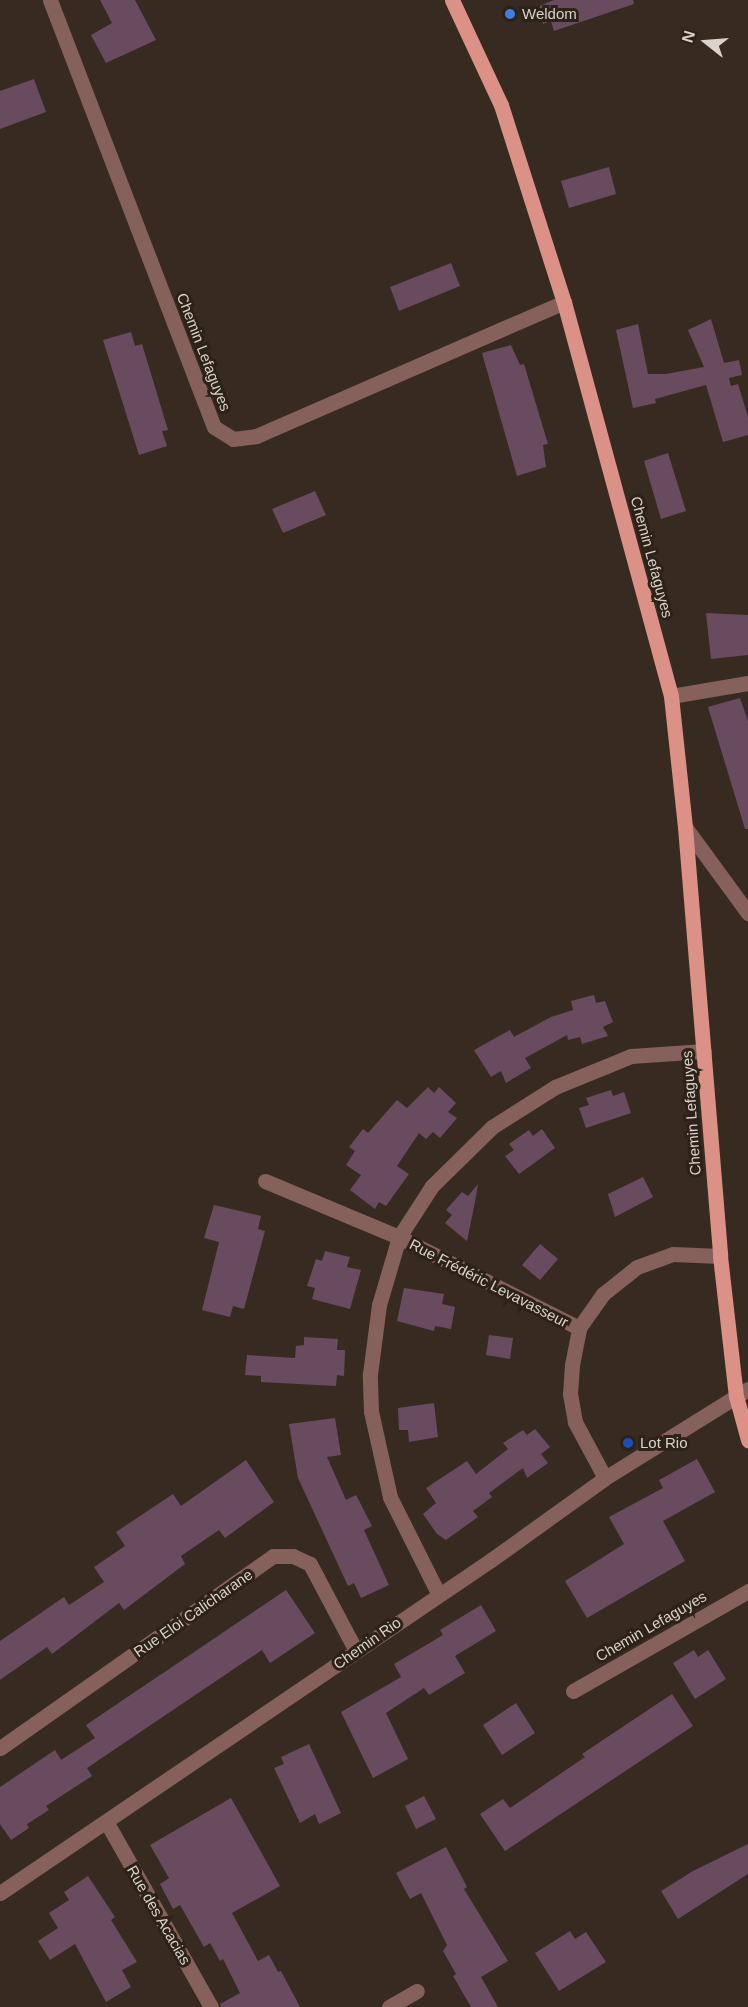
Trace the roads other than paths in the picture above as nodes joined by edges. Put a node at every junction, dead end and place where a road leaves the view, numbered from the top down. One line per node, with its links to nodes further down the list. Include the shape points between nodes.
1 (50, 0): 3 (street, Chemin Lefaguyes, via 214,427 233,439 256,436)
2 (452, 0): 3 (main road, Chemin Lefaguyes, via 501,105)
3 (564, 302): 5 (main road, Chemin Lefaguyes)
4 (748, 683): 5 (street)
5 (671, 696): 6 (main road, Chemin Lefaguyes)
6 (685, 827): 7 (street); 8 (main road, Chemin Lefaguyes)
7 (748, 913)
8 (704, 1051): 10 (street, Rue Frédéric Levavasseur, via 631,1056 555,1087 492,1126 432,1186); 11 (main road, Chemin Lefaguyes)
9 (265, 1181): 10 (street, Rue Frédéric Levavasseur)
10 (399, 1238): 12 (street, Rue Frédéric Levavasseur); 17 (street, Rue Frédéric Levavasseur, via 379,1305 370,1374 371,1411 390,1497)
11 (720, 1256): 12 (street, Rue Frédéric Levavasseur, via 674,1254 637,1267 603,1294); 13 (main road, Chemin Lefaguyes)
12 (579, 1328): 15 (street, Rue Frédéric Levavasseur, via 570,1394 575,1422)
13 (742, 1392): 14 (main road, Chemin Lefaguyes); 15 (street, Chemin Rio)
14 (748, 1440)
15 (606, 1478): 17 (street, Chemin Rio)
16 (748, 1591): 19 (street, Chemin Lefaguyes)
17 (438, 1593): 18 (street, Chemin Rio)
18 (356, 1651): 20 (street, Rue Eloi Calicharane, via 310,1563 293,1556 273,1556); 21 (street, Chemin Rio)
19 (573, 1691)
20 (0, 1748)
21 (107, 1822): 22 (street, Chemin Rio); 24 (street, Rue des Acacias)
22 (0, 1893)
23 (417, 1991): 25 (street)
24 (211, 2007)
25 (389, 2007)

